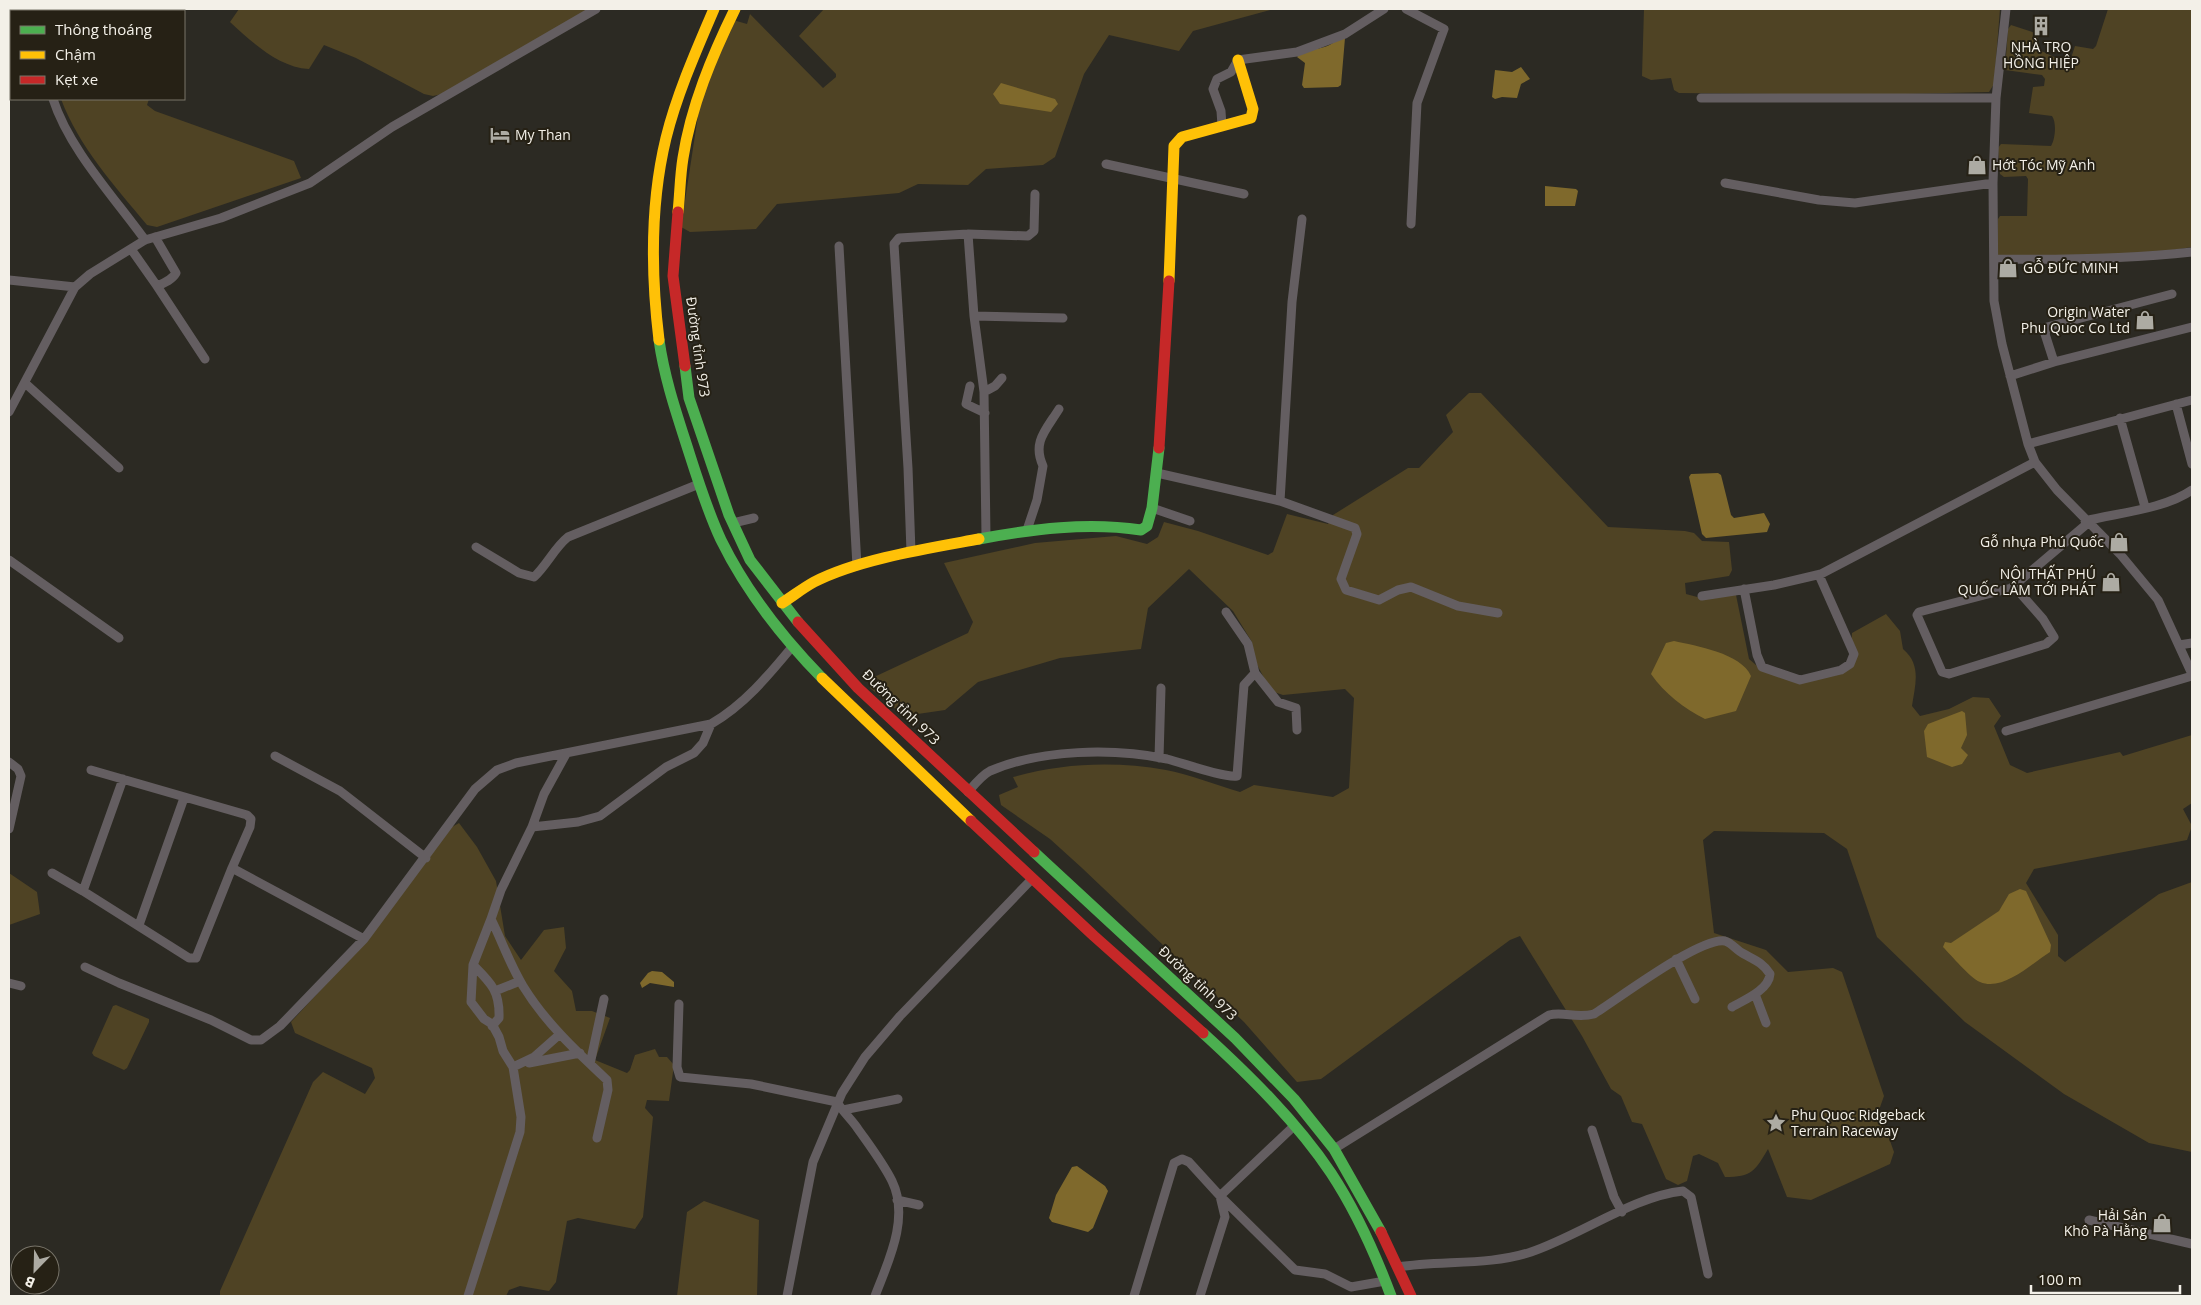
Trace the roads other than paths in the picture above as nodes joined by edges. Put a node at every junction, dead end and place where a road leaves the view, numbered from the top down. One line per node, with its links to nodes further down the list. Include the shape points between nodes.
1 (596, 9): 21 (street, via 392,127 310,183 221,218)
2 (714, 9): 53 (main road, via 676,107 662,159 655,230 656,297 665,380)
3 (735, 9): 61 (main road, Đường tỉnh 973, via 698,97 683,158 673,276 689,398)
4 (1384, 9): 7 (street, via 1345,34 1297,52)
5 (1406, 9): 19 (street, via 1444,29 1417,103)
6 (2006, 9): 9 (street)
7 (1238, 60): 11 (street, via 1231,72 1217,80 1213,89 1221,111); 11 (main road, via 1253,115)
8 (1701, 98): 9 (street)
9 (1996, 98): 15 (street)
10 (53, 100): 22 (street, via 58,115 80,152)
11 (1222, 126): 13 (main road, via 1177,141 1174,146)
12 (1106, 164): 13 (street)
13 (1175, 179): 17 (street); 52 (main road)
14 (1725, 183): 15 (street, via 1819,200 1856,203)
15 (1993, 183): 26 (street)
16 (1035, 194): 20 (street, via 1034,231 1028,236)
17 (1244, 194)
18 (1302, 219): 55 (street, via 1292,302)
19 (1411, 224)
20 (968, 234): 31 (street); 65 (street, via 899,238 894,244)
21 (155, 237): 22 (street); 28 (street, via 176,273)
22 (145, 240): 24 (street)
23 (840, 246): 67 (street)
24 (130, 249): 28 (street); 29 (street)
25 (2192, 252): 26 (street, via 2065,260)
26 (1995, 259): 36 (street, via 1994,301)
27 (9, 280): 29 (street)
28 (156, 286): 34 (street)
29 (75, 287): 38 (street)
30 (2172, 294): 35 (street, via 2047,327 2045,334)
31 (974, 316): 32 (street); 40 (street)
32 (1063, 318)
33 (2192, 327): 35 (street)
34 (205, 359)
35 (2054, 362): 36 (street)
36 (2010, 376): 48 (street)
37 (1002, 378): 40 (street)
38 (25, 383): 42 (street); 51 (street)
39 (970, 386): 46 (street, via 966,404)
40 (984, 392): 46 (street)
41 (2192, 400): 43 (street)
42 (12, 401): 45 (street)
43 (2176, 404): 47 (street); 50 (street)
44 (1059, 409): 62 (street, via 1041,438 1037,458 1043,466)
45 (9, 412)
46 (985, 412): 63 (street)
47 (2120, 418): 48 (street); 56 (street)
48 (2028, 444): 49 (street)
49 (2035, 462): 60 (street); 68 (street)
50 (2192, 464)
51 (119, 468)
52 (1157, 473): 55 (street); 57 (main road)
53 (698, 484): 64 (street, via 568,537 534,577); 78 (main road, via 722,545)
54 (2192, 490): 56 (street, via 2183,497)
55 (1280, 501): 74 (street, via 1355,528 1356,534 1341,579 1343,587 1350,592 1379,600 1410,587 1458,606)
56 (2145, 507): 60 (street)
57 (1152, 508): 59 (street); 62 (main road, via 1149,522 1140,530 1108,525)
58 (754, 518): 61 (street)
59 (1190, 521)
60 (2086, 522): 69 (street); 77 (street, via 2120,554 2158,600)
61 (733, 523): 72 (main road, Đường tỉnh 973, via 750,560)
62 (1027, 530): 63 (main road)
63 (986, 536): 65 (main road)
64 (476, 547)
65 (911, 552): 67 (main road)
66 (9, 560): 75 (street)
67 (857, 566): 72 (main road, via 814,582)
68 (1819, 575): 70 (street, via 1774,586); 70 (street, via 1854,654 1850,664 1841,670 1800,680 1762,667)
69 (2014, 586): 69 (street, via 2049,627 2054,637 2051,641 1948,674 1942,672 1917,616 1919,612)
70 (1744, 589): 71 (street)
71 (1702, 596)
72 (782, 603): 91 (main road, Đường tỉnh 973, via 858,688)
73 (1226, 612): 79 (street, via 1248,644)
74 (1498, 613)
75 (119, 638)
76 (2192, 643): 77 (street)
77 (2179, 645): 80 (street)
78 (792, 647): 82 (street, via 756,689); 93 (main road, via 829,688)
79 (1255, 673): 83 (street, via 1278,702 1296,708); 87 (street, via 1244,686 1237,776)
80 (2192, 675): 84 (street)
81 (1161, 688): 87 (street)
82 (711, 724): 85 (street); 94 (street, via 703,743 694,753 666,767 600,816)
83 (1297, 730)
84 (2006, 731)
85 (566, 754): 94 (street, via 544,794); 96 (street, via 516,762 497,770 475,789)
86 (274, 756): 96 (street, via 340,791)
87 (1159, 758): 91 (street, via 1098,753 1044,756 989,772)
88 (9, 762): 95 (street, via 21,776)
89 (91, 770): 90 (street)
90 (123, 779): 92 (street); 100 (street)
91 (968, 792): 93 (main road); 129 (main road, Đường tỉnh 973, via 1235,1038 1294,1098)
92 (184, 798): 97 (street, via 251,819); 102 (street)
93 (957, 808): 99 (main road)
94 (532, 827): 101 (street, via 501,890)
95 (9, 829)
96 (426, 858): 103 (street)
97 (232, 868): 102 (street, via 196,958 189,958); 103 (street)
98 (52, 873): 100 (street)
99 (1031, 880): 124 (street, via 900,1016 865,1057); 126 (main road, via 1237,1065)
100 (83, 891): 102 (street)
101 (492, 919): 105 (street); 107 (street)
102 (139, 925)
103 (364, 939): 106 (street, via 280,1026 261,1040 251,1040)
104 (1676, 959): 111 (street, via 1720,942 1731,944 1740,953 1760,961 1770,974 1769,980); 113 (street); 129 (street, via 1594,1014 1580,1017 1549,1015)
105 (473, 965): 110 (street); 117 (street, via 471,1002)
106 (85, 967)
107 (520, 981): 110 (street); 118 (street)
108 (9, 983): 109 (street)
109 (20, 986)
110 (495, 991): 117 (street, via 499,1018)
111 (1755, 994): 115 (street); 116 (street)
112 (604, 999): 121 (street)
113 (1695, 999)
114 (679, 1004): 124 (street, via 677,1067 680,1077 751,1084)
115 (1732, 1007)
116 (1766, 1023)
117 (492, 1026): 122 (street)
118 (560, 1034): 119 (street); 120 (street)
119 (580, 1053): 120 (street); 121 (street)
120 (524, 1064): 122 (street)
121 (590, 1064): 128 (street, via 607,1080 608,1090)
122 (513, 1067): 139 (street, via 520,1132)
123 (898, 1100): 125 (street)
124 (837, 1102): 125 (street); 140 (street, via 813,1162)
125 (843, 1110): 131 (street, via 892,1182)
126 (1294, 1126): 130 (street); 138 (main road, via 1352,1209)
127 (1592, 1130): 133 (street)
128 (597, 1138)
129 (1334, 1149): 136 (main road, Đường tỉnh 973, via 1380,1225)
130 (1220, 1196): 138 (street, via 1295,1270 1325,1274 1351,1287); 142 (street, via 1189,1162 1182,1159 1174,1163); 143 (street, via 1225,1217)
131 (897, 1200): 132 (street); 141 (street, via 893,1249)
132 (919, 1205)
133 (1622, 1212): 136 (street, via 1532,1252 1510,1258); 137 (street, via 1662,1194 1689,1193)
134 (2089, 1220): 135 (street)
135 (2192, 1244)
136 (1398, 1267): 145 (main road, Đường tỉnh 973)
137 (1708, 1274)
138 (1385, 1281): 144 (main road)
139 (468, 1296)
140 (787, 1296)
141 (875, 1296)
142 (1134, 1296)
143 (1200, 1296)
144 (1391, 1296)
145 (1411, 1296)

